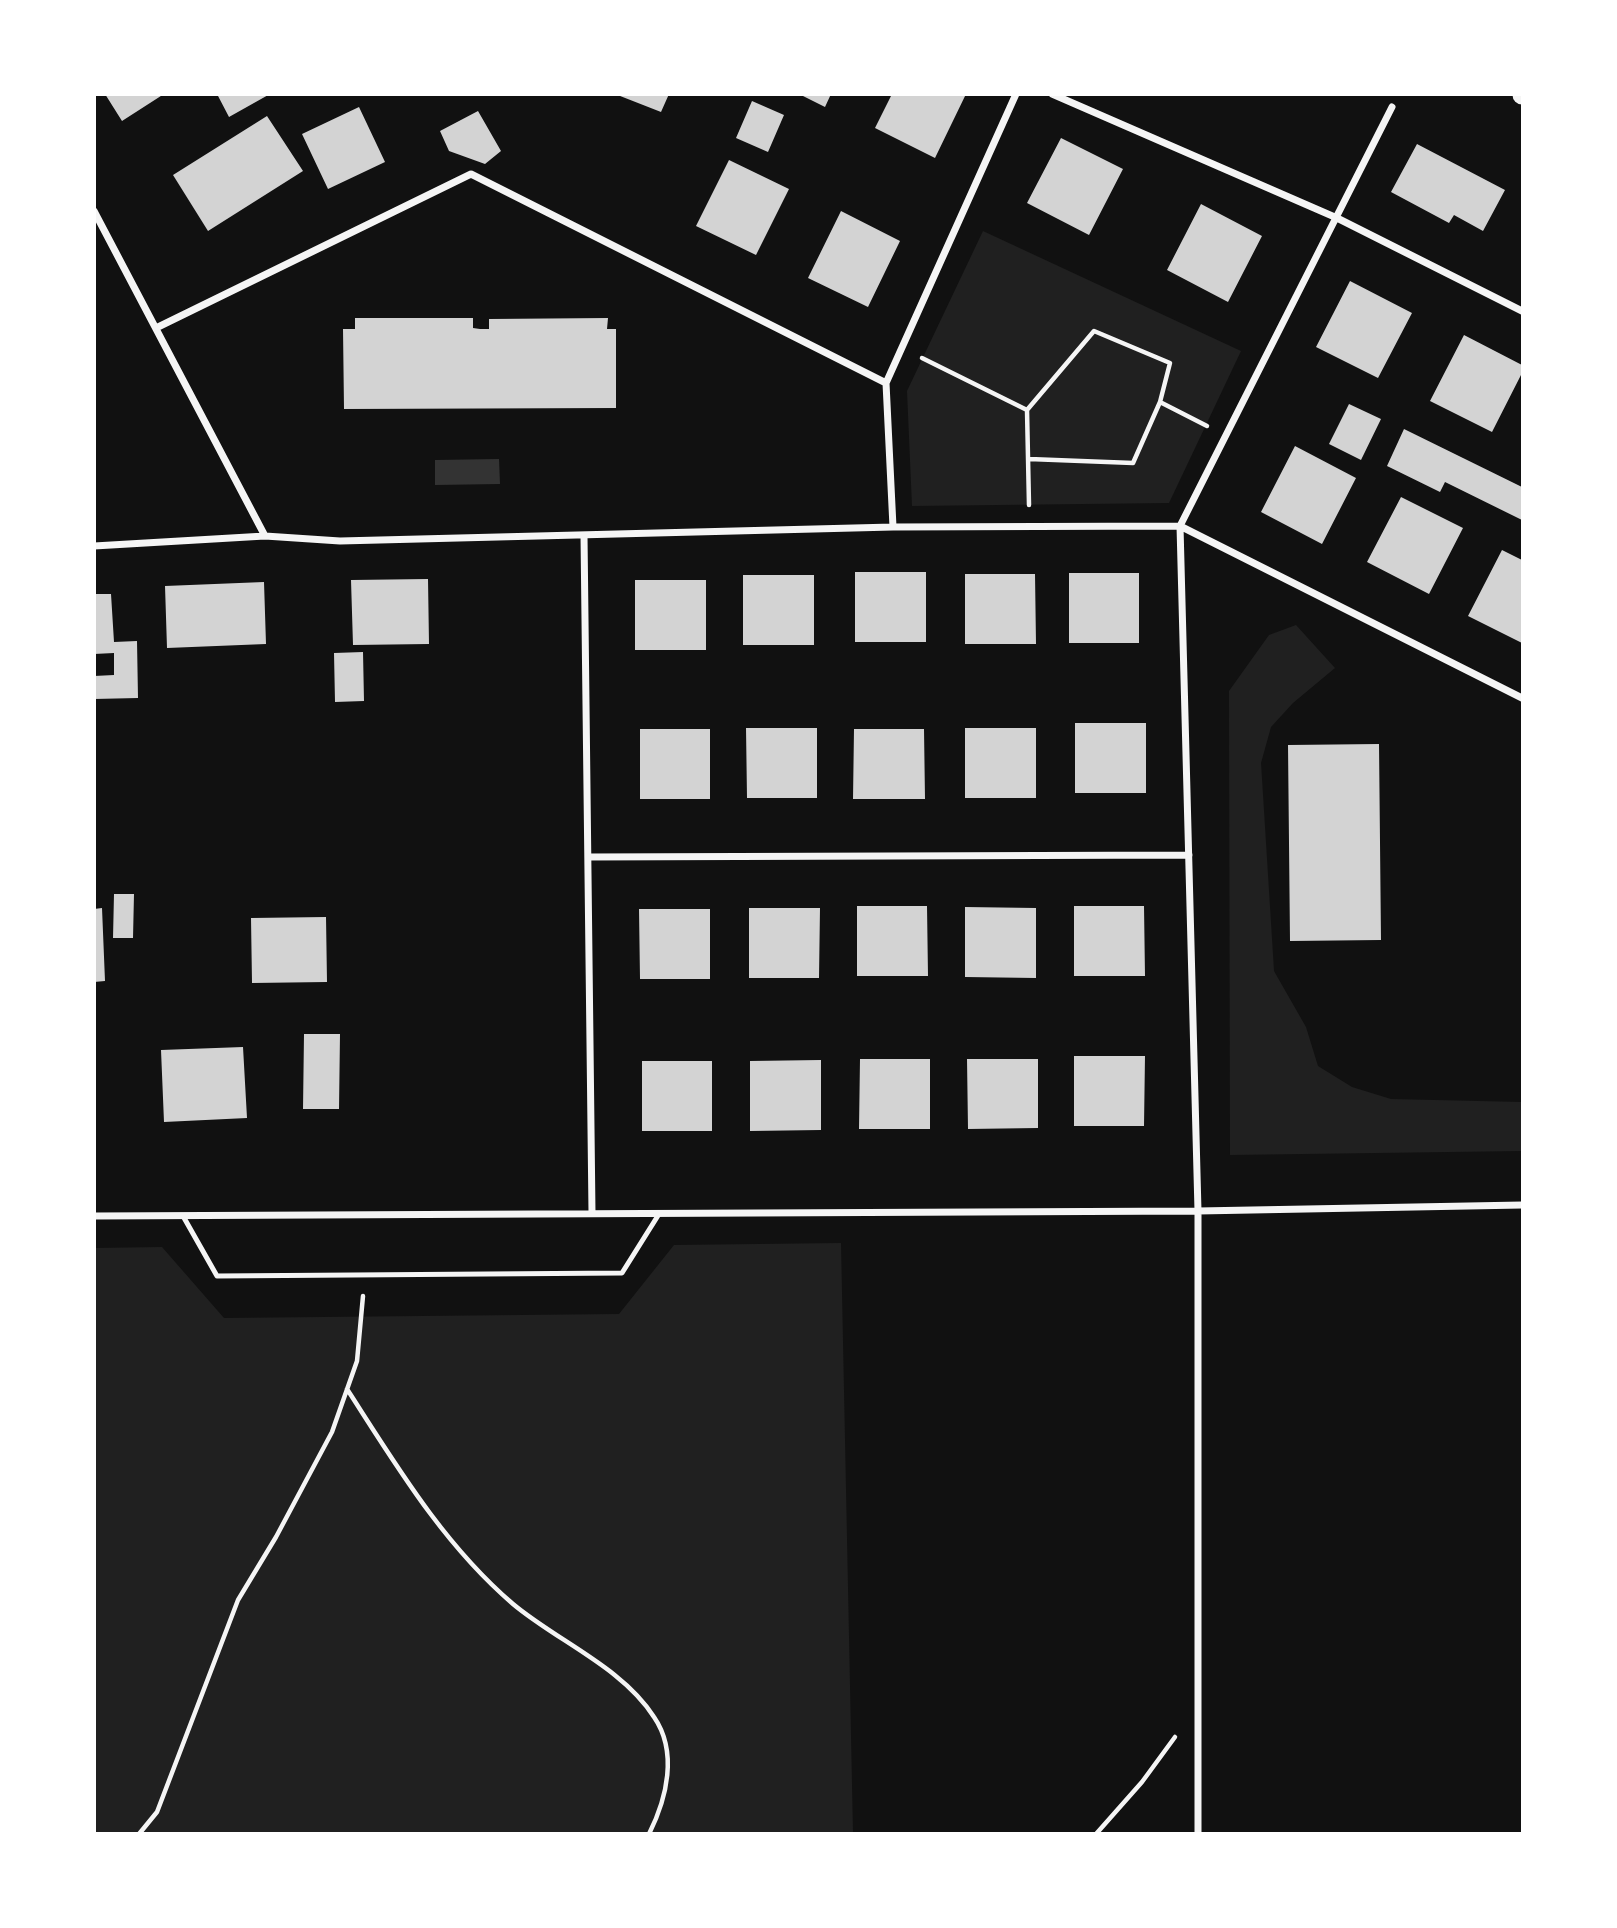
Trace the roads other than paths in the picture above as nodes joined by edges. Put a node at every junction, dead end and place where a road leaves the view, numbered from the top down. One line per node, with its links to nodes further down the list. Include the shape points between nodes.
1 (1016, 94): 8 (street)
2 (1052, 94): 5 (street)
3 (1392, 107): 5 (street)
4 (94, 211): 7 (street)
5 (1336, 218): 6 (street); 9 (street)
6 (1522, 311)
7 (156, 328): 8 (street, via 471,174); 12 (street)
8 (887, 383): 10 (street)
9 (1181, 526): 10 (street); 14 (street); 15 (street)
10 (893, 527): 11 (street)
11 (584, 535): 12 (street, via 340,541); 16 (street)
12 (265, 536): 13 (street)
13 (94, 546)
14 (1522, 698)
15 (1189, 855): 16 (street); 18 (street)
16 (588, 857): 19 (street)
17 (1522, 1205): 18 (street)
18 (1198, 1211): 20 (street); 23 (street)
19 (592, 1213): 20 (street); 22 (street)
20 (659, 1213): 22 (lane, via 622,1273 217,1276)
21 (94, 1216): 22 (street)
22 (183, 1216)
23 (1198, 1833)

